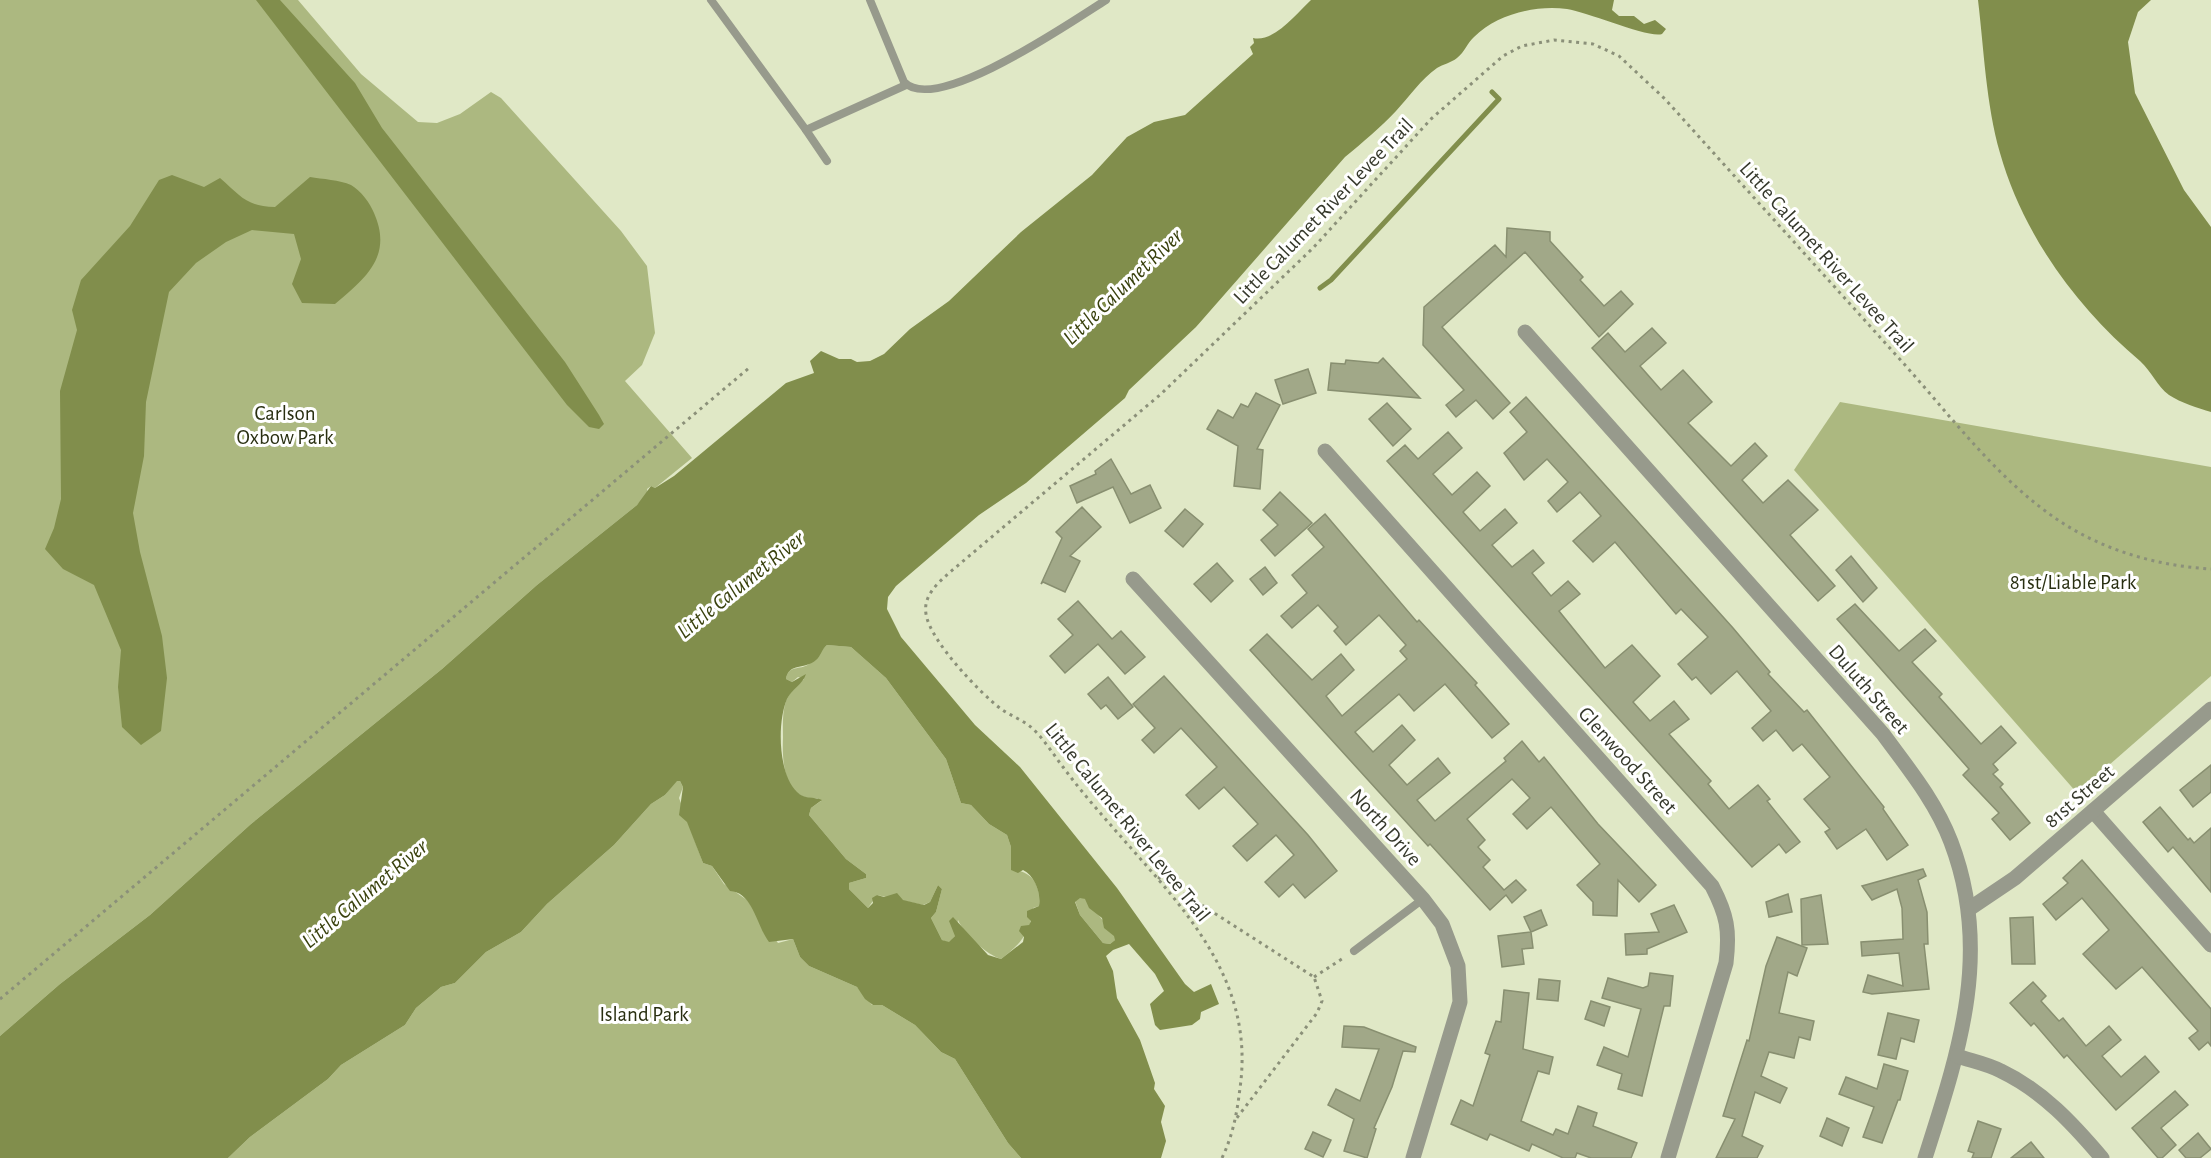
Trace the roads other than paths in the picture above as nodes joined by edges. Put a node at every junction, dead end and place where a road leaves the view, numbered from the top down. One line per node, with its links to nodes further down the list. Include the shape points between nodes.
1 (711, 0): 5 (lane)
2 (870, 0): 4 (lane)
3 (1106, 0): 4 (lane, via 1030,48 975,74 928,89)
4 (906, 85): 5 (lane)
5 (806, 130): 6 (lane)
6 (827, 161)
7 (1525, 332): 13 (street, Duluth Street, via 1883,734 1920,784 1951,842)
8 (1324, 451): 18 (street, Glenwood Street, via 1712,886 1725,911 1729,937 1726,963)
9 (1133, 579): 12 (street, North Drive)
10 (2211, 709): 11 (street, 81st Street)
11 (2093, 811): 13 (street, 81st Street, via 2015,878); 14 (street)
12 (1423, 899): 15 (lane); 17 (street, North Drive, via 1442,924 1458,966 1460,1002)
13 (1969, 909): 16 (street, Duluth Street, via 1971,978)
14 (2211, 945)
15 (1354, 951)
16 (1958, 1056): 19 (street, Duluth Street); 20 (street, via 2000,1070 2034,1089 2072,1123)
17 (1413, 1158)
18 (1668, 1158)
19 (1925, 1158)
20 (2102, 1158)

